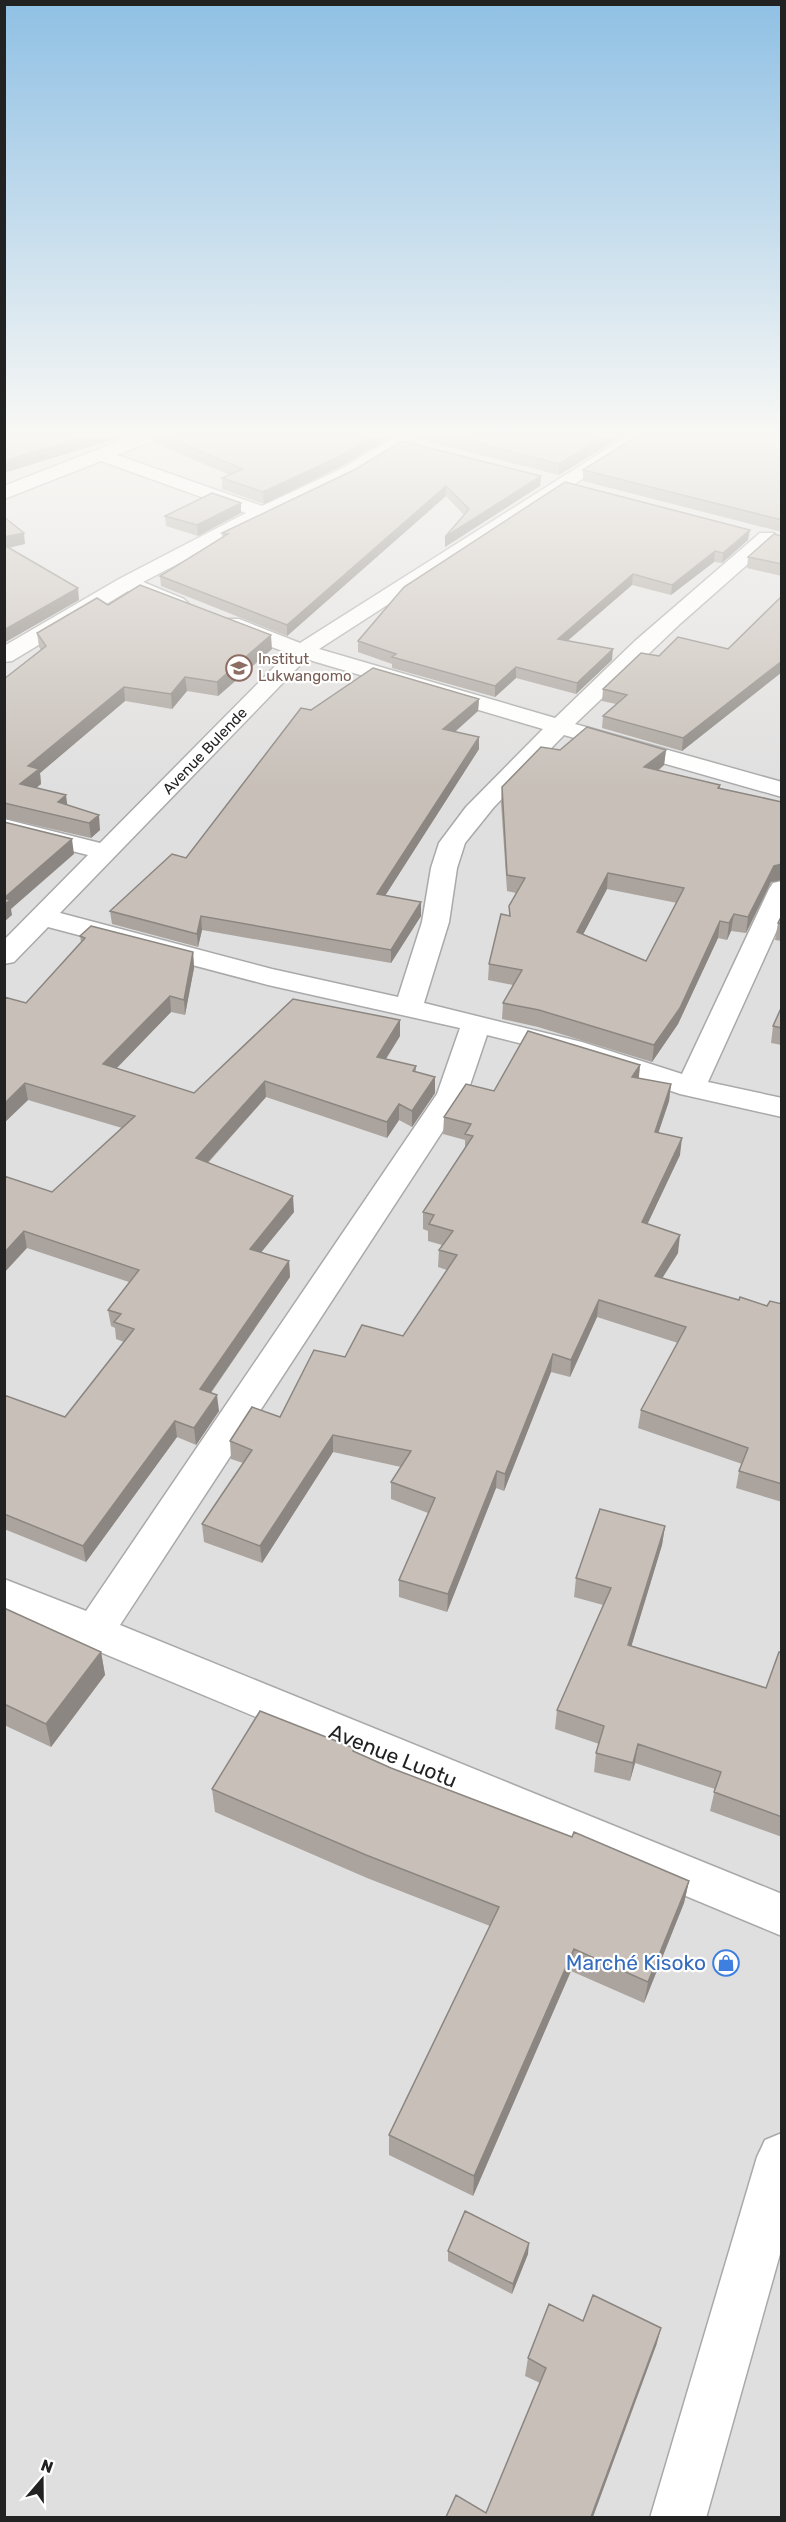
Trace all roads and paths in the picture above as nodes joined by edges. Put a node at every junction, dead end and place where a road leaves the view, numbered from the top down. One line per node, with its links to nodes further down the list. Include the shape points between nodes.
1 (183, 554): 4 (street)
2 (453, 554): 7 (street, Avenue Bulende)
3 (744, 554): 9 (street)
4 (126, 583): 5 (street); 8 (street)
5 (192, 609)
6 (214, 617): 7 (street)
7 (302, 651): 9 (street); 12 (street, Avenue Bulende)
8 (4, 656)
9 (558, 726): 10 (street); 16 (street, via 452,843 442,872 441,899 430,949)
10 (782, 790)
11 (4, 826): 12 (street)
12 (106, 852): 14 (street, Avenue Bulende)
13 (782, 889): 18 (street)
14 (43, 917): 15 (street, Avenue Bulende); 16 (street, via 268,977)
15 (4, 956)
16 (408, 1009): 17 (street)
17 (476, 1023): 18 (street, via 572,1048); 21 (street, via 452,1094)
18 (691, 1087): 19 (street)
19 (782, 1108)
20 (4, 1595): 21 (street, Avenue Luotu)
21 (93, 1633): 22 (street, Avenue Luotu)
22 (782, 1915)
23 (782, 2157): 24 (street)
24 (678, 2517)

